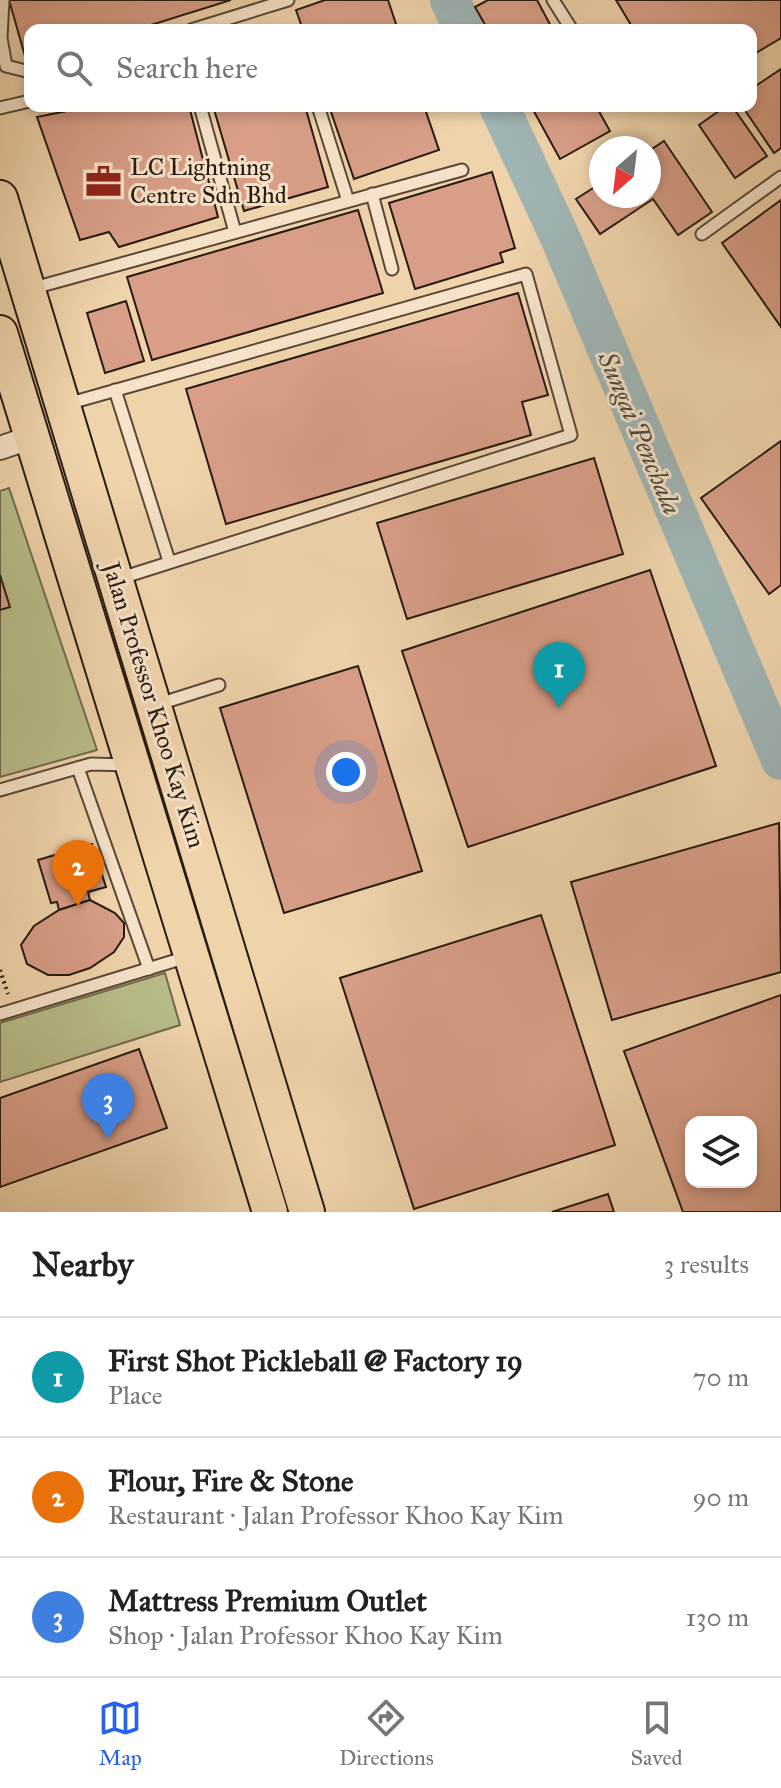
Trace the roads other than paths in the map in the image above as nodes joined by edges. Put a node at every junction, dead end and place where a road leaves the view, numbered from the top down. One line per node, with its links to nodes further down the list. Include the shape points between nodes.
1 (3, 0): 6 (lane, via 6,66)
2 (288, 0): 4 (lane)
3 (553, 0): 5 (lane)
4 (210, 24)
5 (568, 24)
6 (24, 70)
7 (24, 102): 8 (lane)
8 (0, 108)
9 (202, 112): 16 (lane)
10 (320, 112): 15 (lane)
11 (462, 170): 13 (lane)
12 (781, 177): 17 (lane)
13 (372, 194): 15 (lane); 18 (lane)
14 (0, 198): 19 (main road, Jalan Professor Khoo Kay Kim)
15 (348, 201): 16 (lane)
16 (235, 232): 19 (lane)
17 (702, 234)
18 (392, 269)
19 (28, 289): 22 (main road, Jalan Professor Khoo Kay Kim)
20 (0, 333): 23 (main road, Jalan Professor Khoo Kay Kim)
21 (115, 390): 22 (lane); 25 (lane); 25 (lane, via 526,274 571,435)
22 (63, 406): 26 (main road, Jalan Professor Khoo Kay Kim)
23 (32, 437): 24 (street); 29 (main road, Jalan Professor Khoo Kay Kim)
24 (0, 448)
25 (169, 561): 26 (lane)
26 (116, 580): 28 (main road, Jalan Professor Khoo Kay Kim)
27 (219, 685): 28 (lane)
28 (154, 706): 37 (main road, Jalan Professor Khoo Kay Kim)
29 (129, 754): 30 (lane); 30 (lane); 33 (main road, Jalan Professor Khoo Kay Kim)
30 (91, 764): 31 (lane)
31 (78, 768): 32 (lane); 34 (lane)
32 (0, 790)
33 (191, 956): 34 (lane); 36 (main road, Jalan Professor Khoo Kay Kim)
34 (149, 969): 35 (lane)
35 (0, 1014)
36 (270, 1212)
37 (307, 1212)

